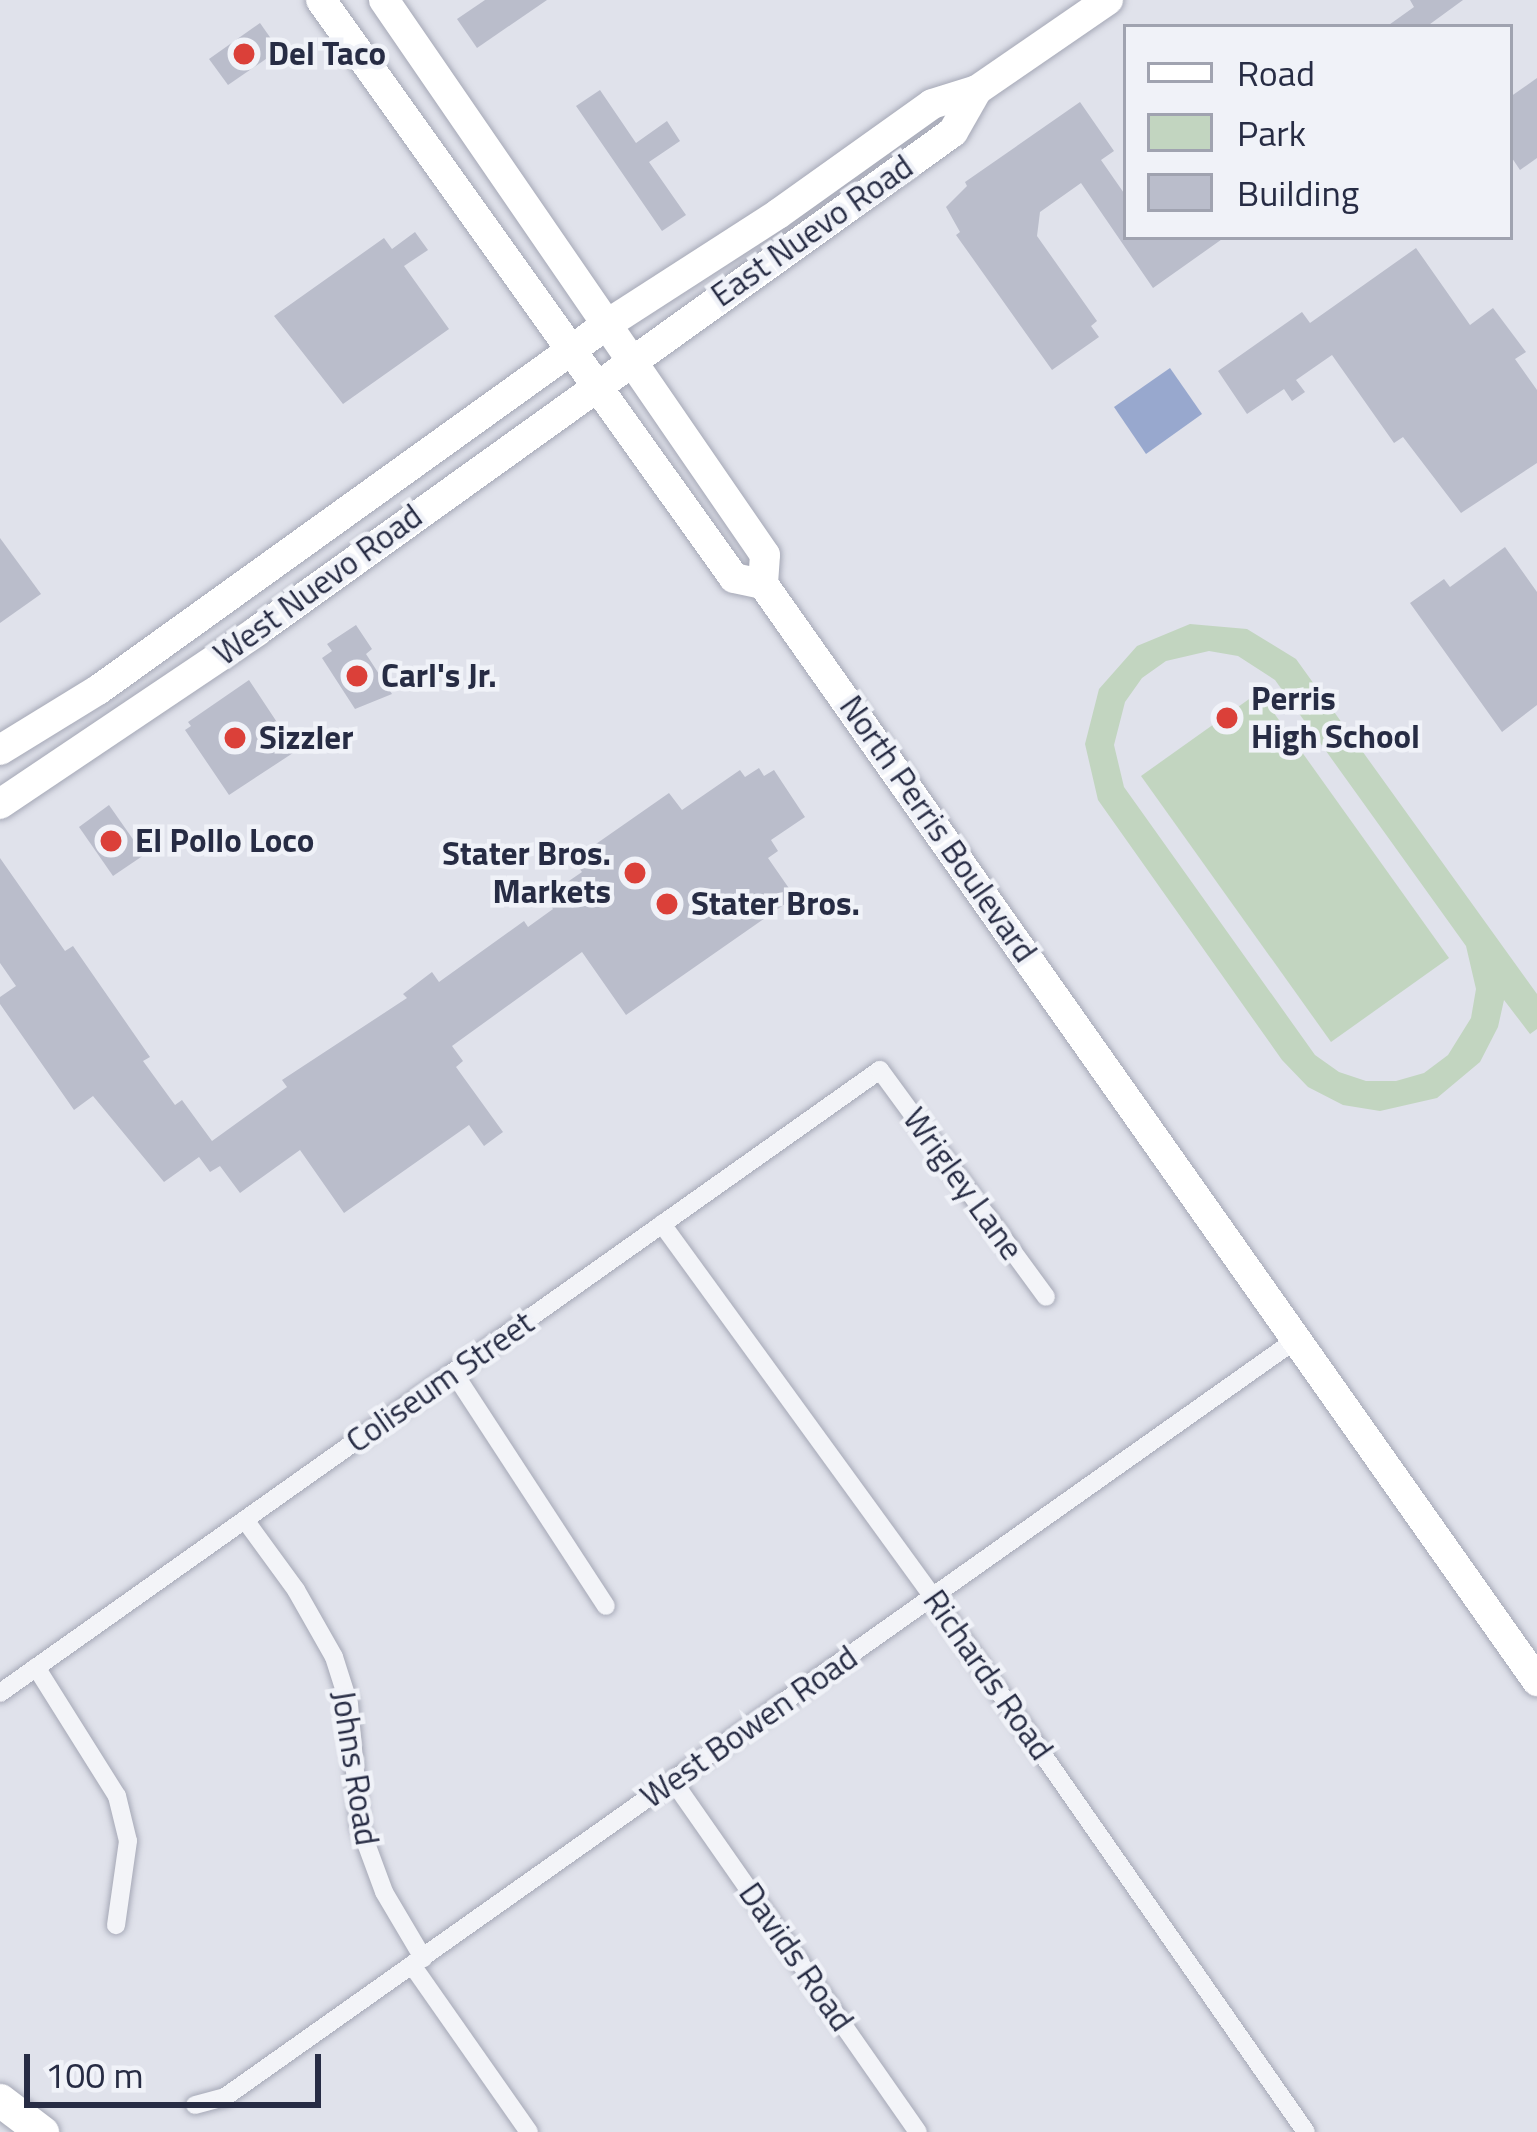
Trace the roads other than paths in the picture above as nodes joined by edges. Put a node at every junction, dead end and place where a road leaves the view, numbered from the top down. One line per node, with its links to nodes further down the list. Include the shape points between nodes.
1 (321, 0): 6 (main road, North Perris Boulevard)
2 (384, 0): 5 (main road)
3 (1108, 0): 4 (main road, East Nuevo Road)
4 (977, 90): 5 (main road, East Nuevo Road, via 932,104); 7 (main road, East Nuevo Road, via 952,131)
5 (609, 323): 6 (main road, East Nuevo Road); 7 (main road)
6 (570, 352): 8 (main road, North Perris Boulevard); 10 (main road, West Nuevo Road)
7 (632, 358): 8 (main road, West Nuevo Road); 9 (main road, via 765,555)
8 (594, 386): 9 (main road, North Perris Boulevard, via 734,578); 12 (main road, West Nuevo Road)
9 (763, 584): 16 (main road, North Perris Boulevard)
10 (98, 690): 11 (main road, West Nuevo Road); 12 (main road, via 91,713 67,735 5,770)
11 (0, 750)
12 (3, 803)
13 (880, 1070): 14 (street, Coliseum Street); 15 (street, Wrigley Lane)
14 (662, 1224): 17 (street, Coliseum Street); 19 (street, Richards Road)
15 (1046, 1297)
16 (1298, 1338): 19 (street, West Bowen Road); 22 (main road, North Perris Boulevard)
17 (454, 1373): 18 (street, Coliseum Street); 20 (street)
18 (245, 1520): 21 (street, Coliseum Street); 26 (street, Johns Road, via 334,1658 349,1704 360,1827)
19 (933, 1597): 24 (street, West Bowen Road); 32 (street, Richards Road)
20 (606, 1606)
21 (36, 1667): 23 (street, Coliseum Street); 25 (street, via 117,1796 128,1841)
22 (1537, 1682)
23 (0, 1693)
24 (673, 1781): 26 (street, West Bowen Road); 31 (street, Davids Road)
25 (116, 1925)
26 (418, 1961): 28 (street, West Bowen Road, via 225,2097); 30 (street, Johns Road)
27 (0, 2100): 29 (highway)
28 (196, 2105)
29 (42, 2132)
30 (529, 2132)
31 (918, 2132)
32 (1306, 2132)

